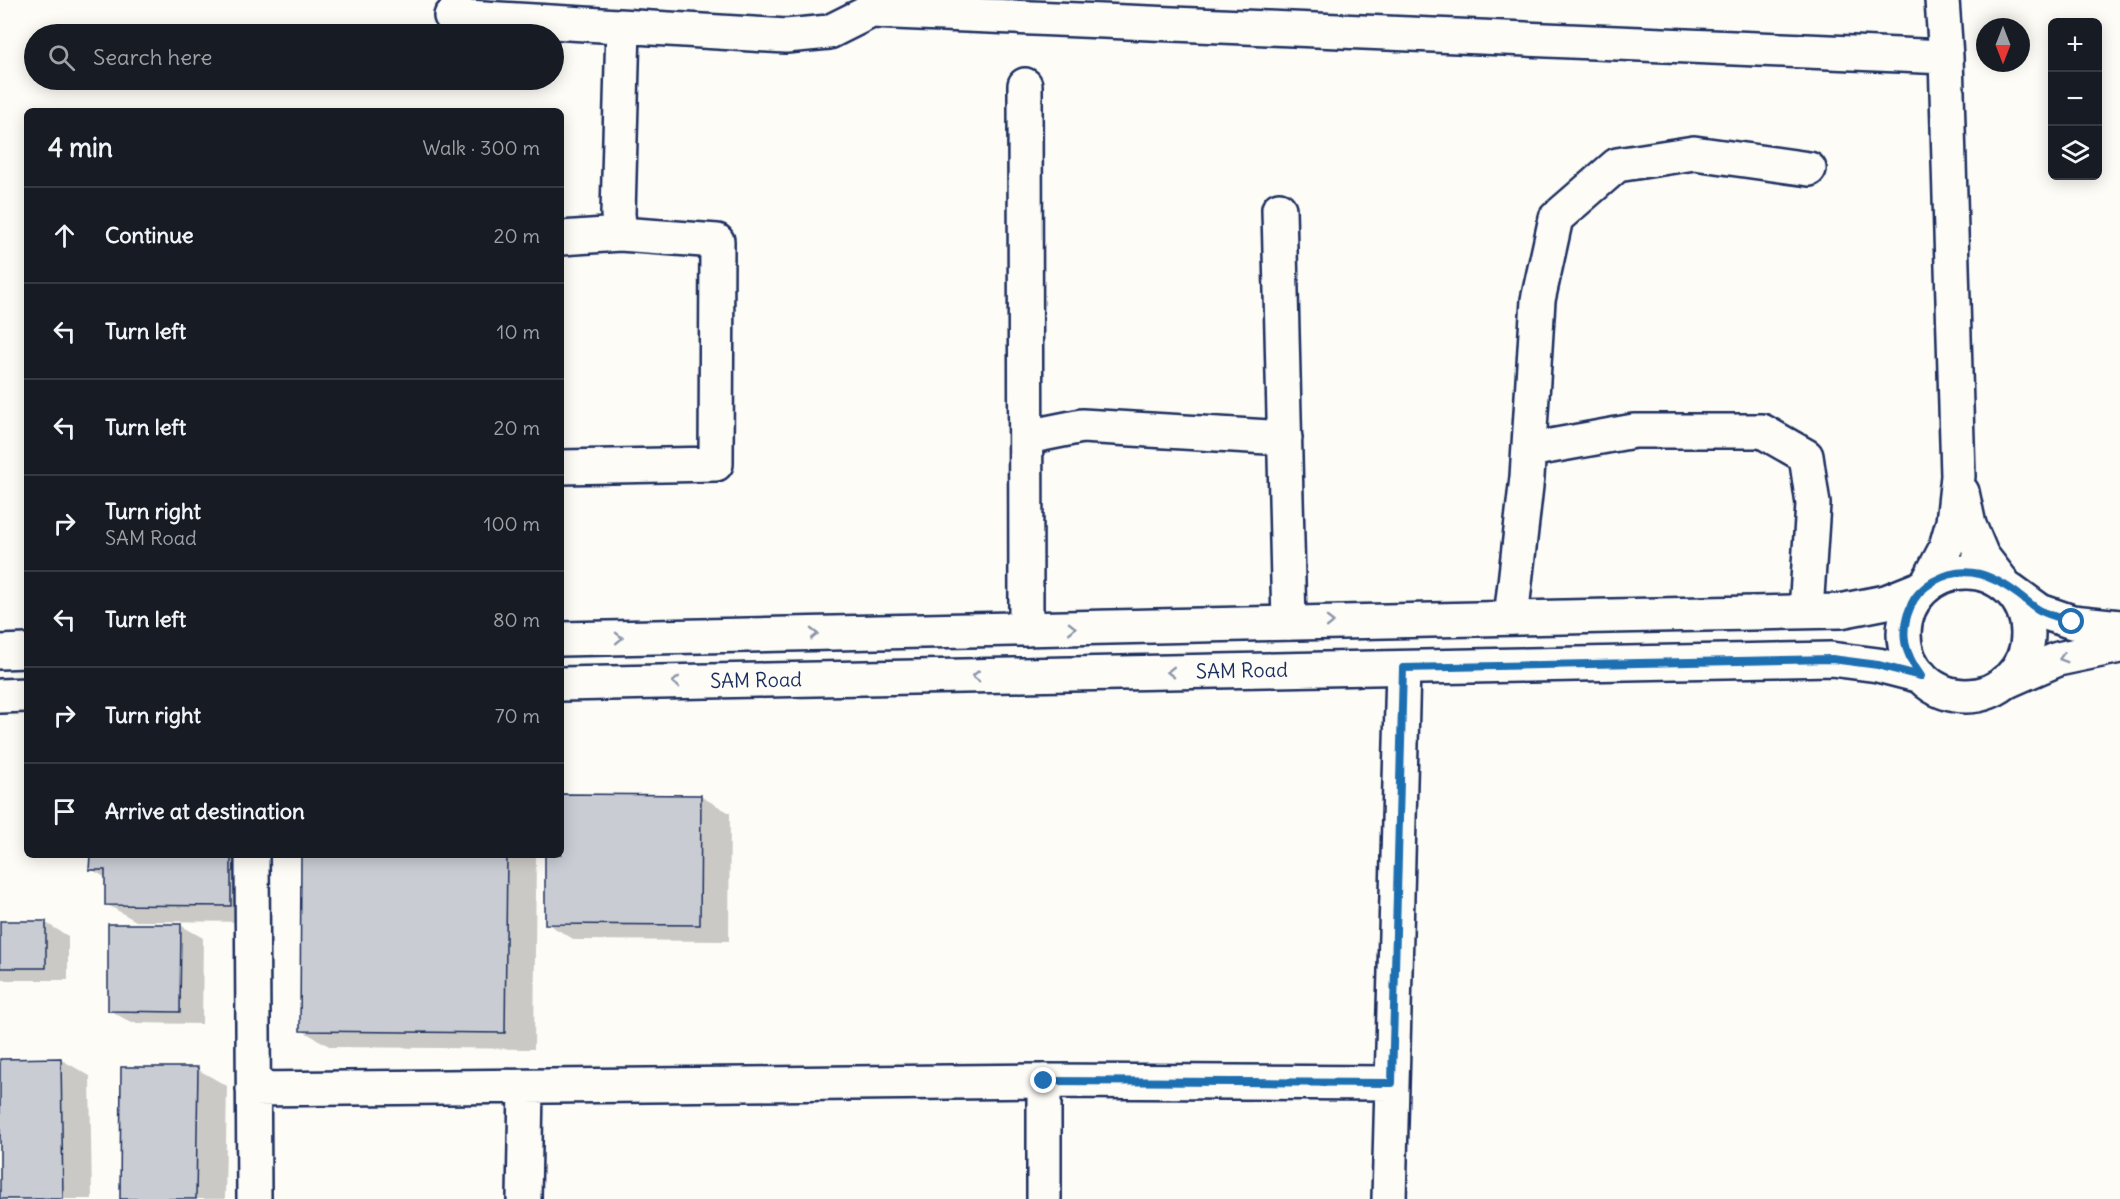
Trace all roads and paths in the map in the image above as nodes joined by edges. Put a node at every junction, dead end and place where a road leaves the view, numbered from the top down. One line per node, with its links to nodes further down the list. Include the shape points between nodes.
1 (1942, 0): 5 (street)
2 (872, 5): 4 (street, via 829,32 786,36); 5 (street)
3 (451, 16): 4 (street)
4 (623, 27): 9 (street)
5 (1946, 57): 15 (street)
6 (1025, 85): 11 (street)
7 (1809, 169): 13 (street, via 1694,153 1617,165 1556,218 1538,300)
8 (1280, 209): 12 (street)
9 (620, 234): 10 (street); 14 (street, via 717,241 716,464)
10 (564, 238)
11 (1027, 437): 12 (street, via 1082,426); 22 (street)
12 (1285, 438): 20 (street)
13 (1529, 450): 18 (street, via 1634,431 1762,431 1806,456 1813,504); 19 (street)
14 (564, 467)
15 (1958, 476): 16 (street, via 1969,525 1982,556); 17 (street, via 1953,522 1945,550)
16 (2002, 583): 17 (street, via 1983,574 1963,572 1943,576); 21 (street, via 2040,611 2072,622); 29 (street, via 2017,598 2026,616 2028,637 2024,657)
17 (1926, 586): 18 (street, via 1886,602 1840,611); 28 (street, via 1912,601 1904,630 1909,660)
18 (1806, 611): 19 (street)
19 (1511, 618): 20 (street, one-way to 19)
20 (1289, 623): 22 (street, one-way to 20)
21 (2120, 627)
22 (1026, 629): 23 (street, one-way to 22)
23 (564, 639)
24 (2120, 646): 29 (street, one-way to 29, via 2058,659)
25 (24, 651): 26 (street)
26 (0, 652)
27 (1403, 668): 28 (street, SAM Road, via 1832,659); 30 (street, SAM Road, one-way to 30); 35 (street)
28 (1921, 676): 29 (street, via 1937,689 1957,695 1977,695)
29 (2004, 682)
30 (564, 684)
31 (24, 695): 32 (street)
32 (0, 696)
33 (252, 858): 37 (street)
34 (1044, 1081): 35 (street); 36 (street); 40 (street)
35 (1392, 1083): 41 (street)
36 (526, 1087): 37 (street); 39 (street)
37 (253, 1089): 38 (street)
38 (254, 1199)
39 (524, 1199)
40 (1044, 1199)
41 (1389, 1199)

